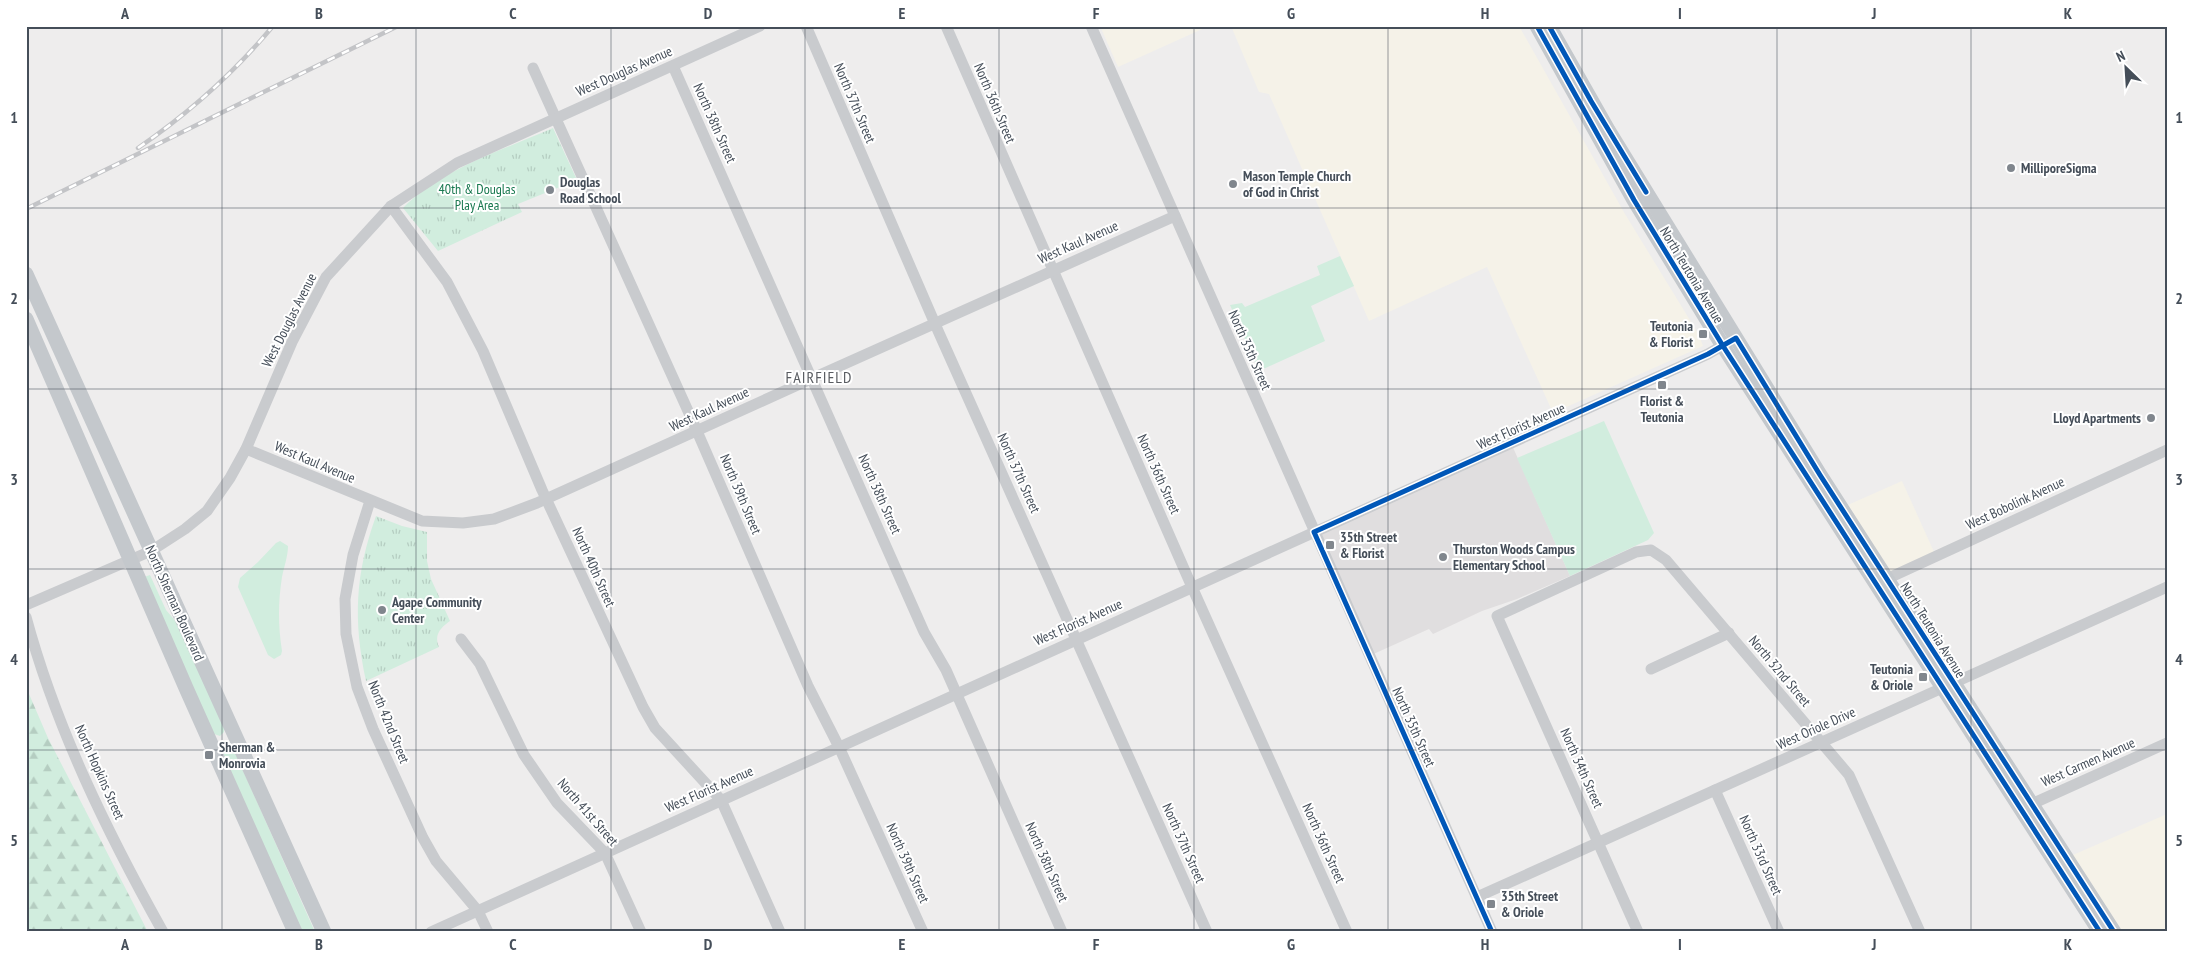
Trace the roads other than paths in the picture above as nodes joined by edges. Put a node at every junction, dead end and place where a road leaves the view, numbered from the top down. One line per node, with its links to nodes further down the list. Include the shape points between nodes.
1 (760, 26): 7 (street, West Douglas Avenue)
2 (806, 26): 15 (street, North 37th Street)
3 (946, 26): 12 (street, North 36th Street)
4 (1091, 26): 11 (street, North 35th Street)
5 (1537, 26): 16 (main road, North Teutonia Avenue, via 1634,200)
6 (1549, 26): 16 (main road, North Teutonia Avenue)
7 (673, 66): 9 (street, West Douglas Avenue); 17 (street, North 38th Street)
8 (533, 68): 9 (street, North 39th Street)
9 (557, 118): 10 (street, West Douglas Avenue, via 457,163); 18 (street, North 39th Street)
10 (392, 206): 19 (street, West Douglas Avenue, via 326,277 292,342); 21 (street, North 40th Street, via 447,282 483,351)
11 (1175, 216): 12 (street, West Kaul Avenue); 23 (street, North 35th Street)
12 (1052, 270): 15 (street, West Kaul Avenue); 27 (street, North 36th Street)
13 (26, 274): 24 (main road, North Sherman Boulevard)
14 (26, 319): 25 (main road, North Sherman Boulevard)
15 (935, 324): 17 (street, West Kaul Avenue); 34 (street, North 37th Street)
16 (1729, 342): 23 (street, West Florist Avenue); 26 (main road, North Teutonia Avenue)
17 (812, 378): 18 (street, West Kaul Avenue); 37 (street, North 38th Street, via 924,632)
18 (697, 431): 21 (street, West Kaul Avenue); 40 (street, North 39th Street, via 808,686)
19 (246, 449): 22 (street, West Kaul Avenue); 24 (street, West Douglas Avenue, via 207,510)
20 (2167, 450): 26 (street, West Bobolink Avenue)
21 (546, 499): 22 (street, West Kaul Avenue, via 494,519 463,523 422,521); 42 (street, North 40th Street, via 655,728)
22 (370, 501): 47 (street, North 42nd Street, via 359,531 345,599 346,634 357,687 423,838 436,861)
23 (1314, 532): 27 (street, West Florist Avenue); 46 (street, North 35th Street)
24 (151, 551): 25 (street, West Douglas Avenue); 50 (main road, North Sherman Boulevard)
25 (130, 560): 29 (street, West Douglas Avenue); 49 (main road, North Sherman Boulevard)
26 (1881, 581): 36 (main road, North Teutonia Avenue)
27 (1192, 587): 34 (street, West Florist Avenue); 58 (street, North 36th Street)
28 (2167, 587): 36 (street, West Oriole Drive)
29 (26, 605)
30 (1497, 616): 32 (street, North 32nd Street, via 1636,552 1651,550 1666,560); 44 (street, North 34th Street)
31 (26, 617): 48 (street, North Hopkins Street, via 40,670 72,747 118,850)
32 (1728, 633): 35 (street); 38 (street, North 32nd Street)
33 (461, 639): 45 (street, North 41st Street, via 480,664 524,755 557,803)
34 (1077, 639): 37 (street, West Florist Avenue); 57 (street, North 37th Street)
35 (1651, 669)
36 (1948, 686): 38 (street, West Oriole Drive); 43 (main road, North Teutonia Avenue)
37 (956, 694): 40 (street, West Florist Avenue); 56 (street, North 38th Street)
38 (1821, 742): 41 (street, West Oriole Drive); 62 (street, North 32nd Street, via 1854,783)
39 (2167, 743): 43 (street, West Carmen Avenue)
40 (839, 747): 42 (street, West Florist Avenue); 55 (street, North 39th Street)
41 (1715, 790): 44 (street, West Oriole Drive); 61 (street, North 33rd Street)
42 (721, 800): 45 (street, West Florist Avenue); 54 (street, North 40th Street)
43 (2026, 807): 63 (main road, North Teutonia Avenue); 64 (main road, North Teutonia Avenue)
44 (1599, 843): 46 (street, West Oriole Drive); 60 (street, North 34th Street)
45 (606, 853): 47 (street, West Florist Avenue); 53 (street, North 41st Street)
46 (1477, 897): 59 (street, North 35th Street)
47 (478, 911): 51 (street, West Florist Avenue); 52 (street, North 42nd Street)
48 (163, 932)
49 (296, 932)
50 (324, 932)
51 (431, 932)
52 (488, 932)
53 (641, 932)
54 (780, 932)
55 (923, 932)
56 (1062, 932)
57 (1207, 932)
58 (1348, 932)
59 (1492, 932)
60 (1638, 932)
61 (1778, 932)
62 (1920, 932)
63 (2100, 932)
64 (2114, 932)

